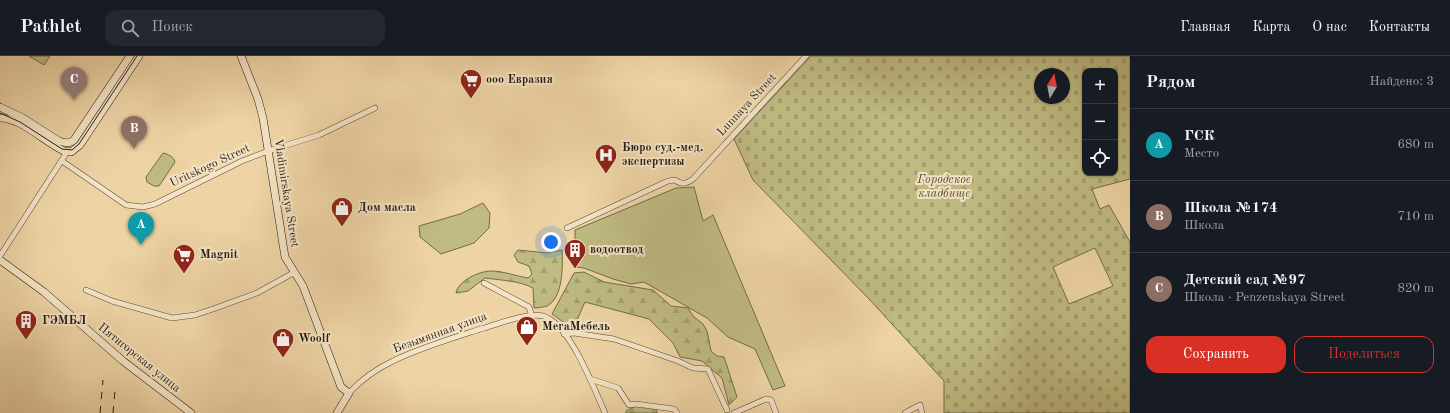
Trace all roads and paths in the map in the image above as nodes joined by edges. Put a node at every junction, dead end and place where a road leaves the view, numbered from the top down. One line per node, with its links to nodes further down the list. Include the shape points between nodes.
1 (130, 56): 8 (main road)
2 (139, 56): 10 (main road, via 80,145 74,151)
3 (241, 56): 9 (main road, Vladimirskaya Street, via 258,99)
4 (806, 56): 12 (street, Lunnaya Street, via 693,179 685,184 675,180 668,181)
5 (0, 107): 8 (main road, via 59,141)
6 (375, 108): 9 (street, Uritskogo Street, via 319,135)
7 (0, 118): 10 (main road, via 19,124)
8 (70, 143): 10 (main road)
9 (268, 151): 11 (street, Uritskogo Street, via 155,204 143,207 126,205); 15 (main road, Vladimirskaya Street, via 285,257)
10 (67, 152): 11 (street)
11 (62, 161): 13 (street)
12 (567, 228)
13 (0, 256)
14 (0, 260): 23 (main road, Пятигорская улица, via 44,292 123,361)
15 (295, 272): 17 (street, via 257,293 220,307 195,315 172,318 112,301); 21 (main road, Vladimirskaya Street, via 303,286 341,387)
16 (484, 282): 18 (street, via 529,307)
17 (86, 290)
18 (532, 316): 19 (street, Безымянная улица, via 542,315 550,319); 21 (street, Безымянная улица, via 512,319 392,361 360,381)
19 (564, 334): 20 (street, Безымянная улица); 22 (street, via 614,339 693,368 708,369)
20 (590, 379): 25 (street, Безымянная улица); 26 (street, via 618,388 629,405 674,409)
21 (349, 393): 24 (main road, Безымянная улица)
22 (725, 412): 27 (street)
23 (191, 413)
24 (337, 413)
25 (605, 413)
26 (677, 413)
27 (733, 413): 28 (street, via 766,399 771,400)
28 (776, 413)
29 (905, 413): 30 (street, via 920,405)
30 (922, 413)

